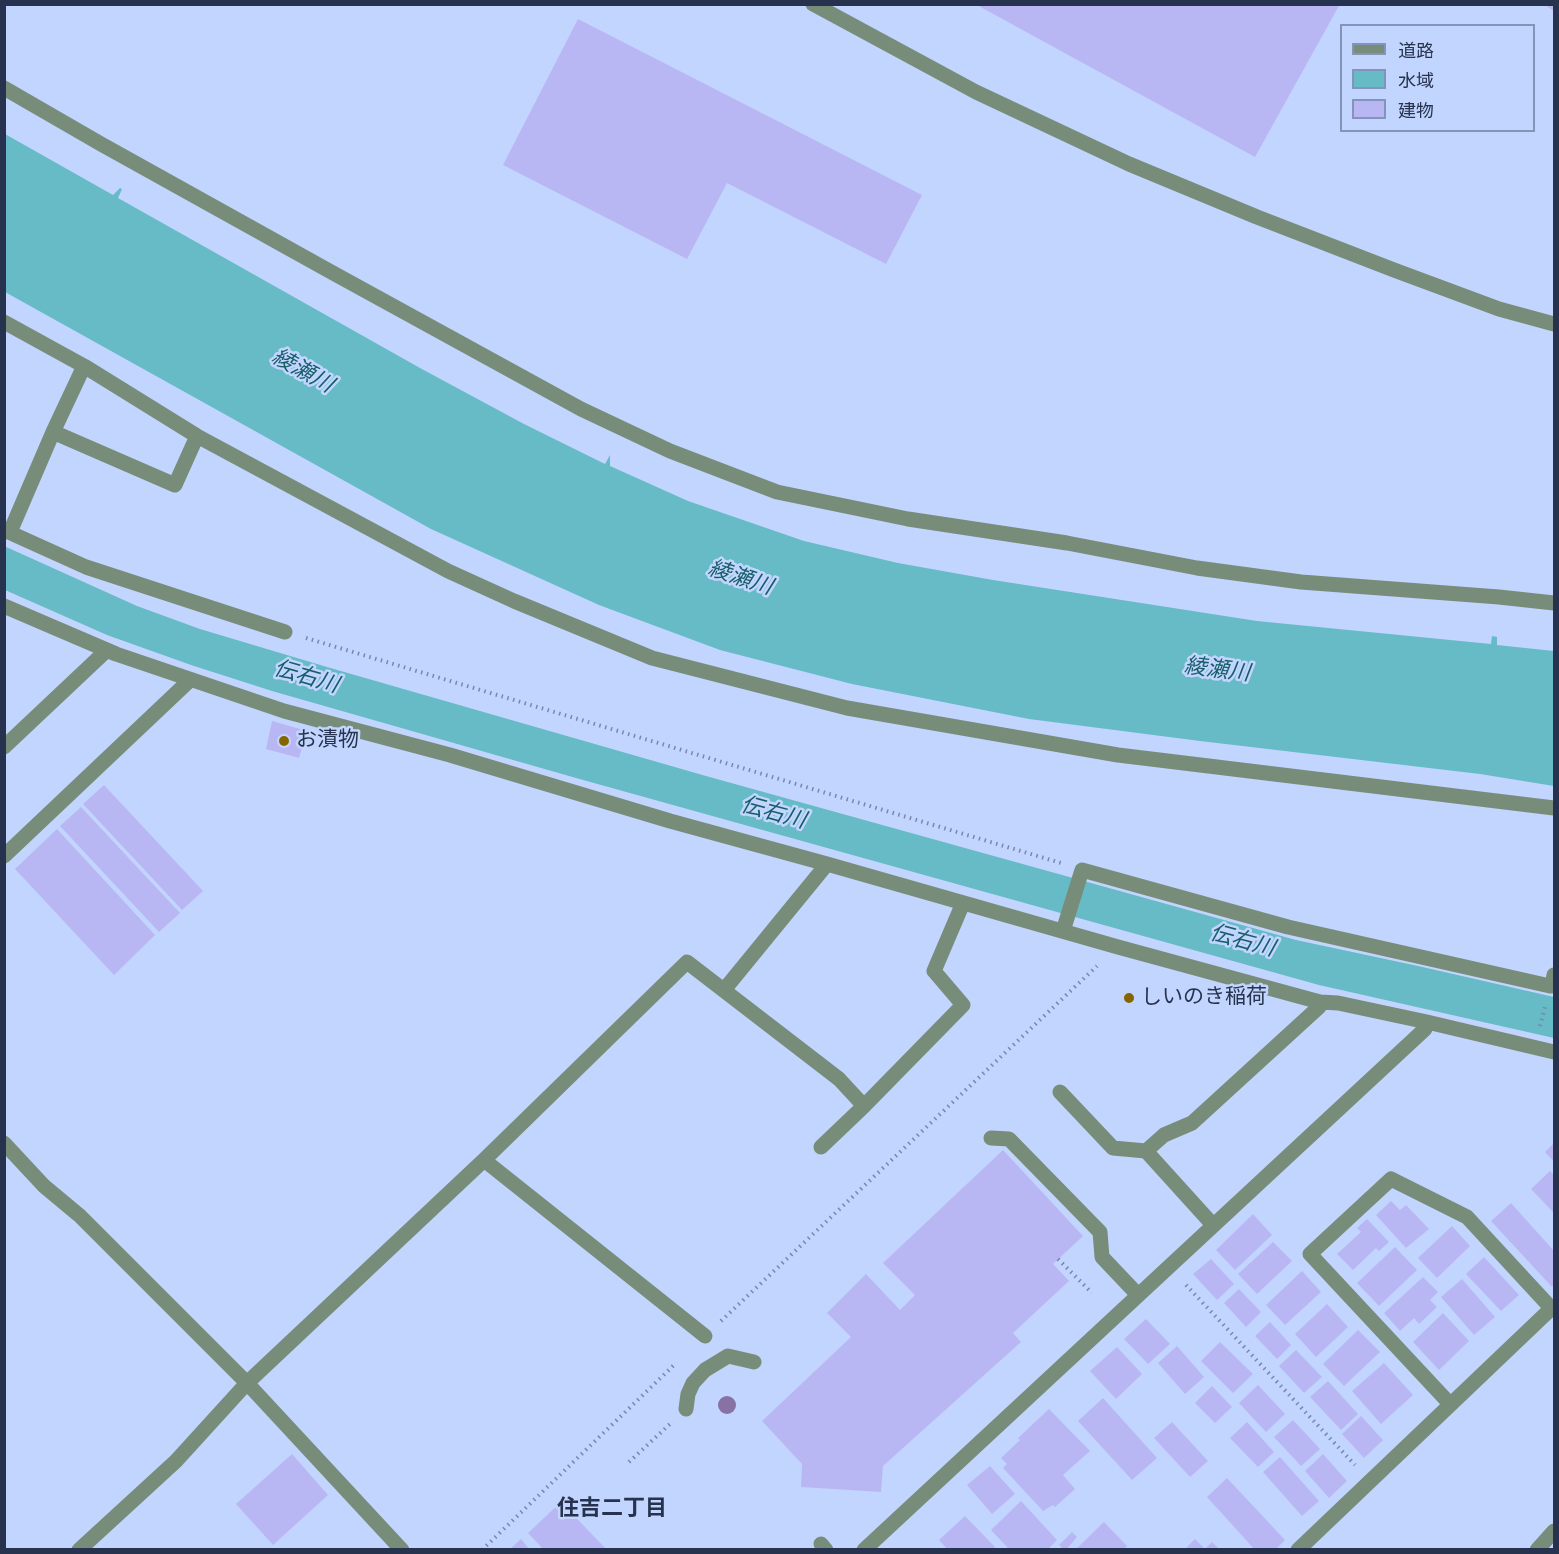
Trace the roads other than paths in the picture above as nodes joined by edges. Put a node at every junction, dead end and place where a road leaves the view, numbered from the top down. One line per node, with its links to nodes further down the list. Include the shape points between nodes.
1 (813, 4): 4 (street, via 976,92 1129,164 1446,290)
2 (4, 88): 9 (street, via 581,409 670,451 777,492 908,519 1220,571 1301,582)
3 (4, 322): 5 (street)
4 (1554, 324)
5 (84, 366): 6 (street); 7 (street)
6 (53, 432): 7 (street, via 175,485); 8 (street)
7 (197, 435): 15 (street, via 448,571 652,658 847,708 1118,755)
8 (7, 531): 11 (street, via 86,567)
9 (1554, 603)
10 (4, 606): 12 (street)
11 (285, 632)
12 (107, 650): 13 (street); 14 (street)
13 (190, 680): 16 (street); 17 (street, via 284,711)
14 (4, 747)
15 (1554, 808)
16 (4, 856)
17 (827, 864): 18 (street); 21 (street)
18 (963, 903): 19 (street); 26 (street, via 934,971 963,1005)
19 (1063, 931): 20 (street, via 1082,870 1288,927 1550,986); 22 (street)
20 (1554, 975)
21 (724, 990): 26 (street, via 839,1079); 31 (street, via 687,962)
22 (1320, 1002): 23 (street); 30 (street, via 1192,1123 1164,1135)
23 (1428, 1022): 24 (street); 32 (street, via 1425,1029)
24 (1554, 1052)
25 (1060, 1092): 30 (street, via 1113,1148)
26 (864, 1106): 29 (street)
27 (991, 1138): 33 (street, via 1009,1139 1100,1232 1102,1257)
28 (4, 1143): 37 (street)
29 (821, 1147)
30 (1146, 1151): 32 (street)
31 (484, 1160): 35 (street); 37 (street)
32 (1213, 1225): 33 (street)
33 (1138, 1295): 43 (street)
34 (1553, 1308): 38 (street); 38 (street, via 1467,1216 1391,1179 1310,1254)
35 (705, 1336)
36 (754, 1362): 39 (street, via 728,1356 705,1370 693,1383)
37 (247, 1383): 41 (street, via 176,1461); 42 (street)
38 (1450, 1404): 44 (street)
39 (686, 1409)
40 (1554, 1531): 45 (street)
41 (79, 1550)
42 (402, 1550)
43 (864, 1550)
44 (1298, 1550)
45 (1537, 1550)

